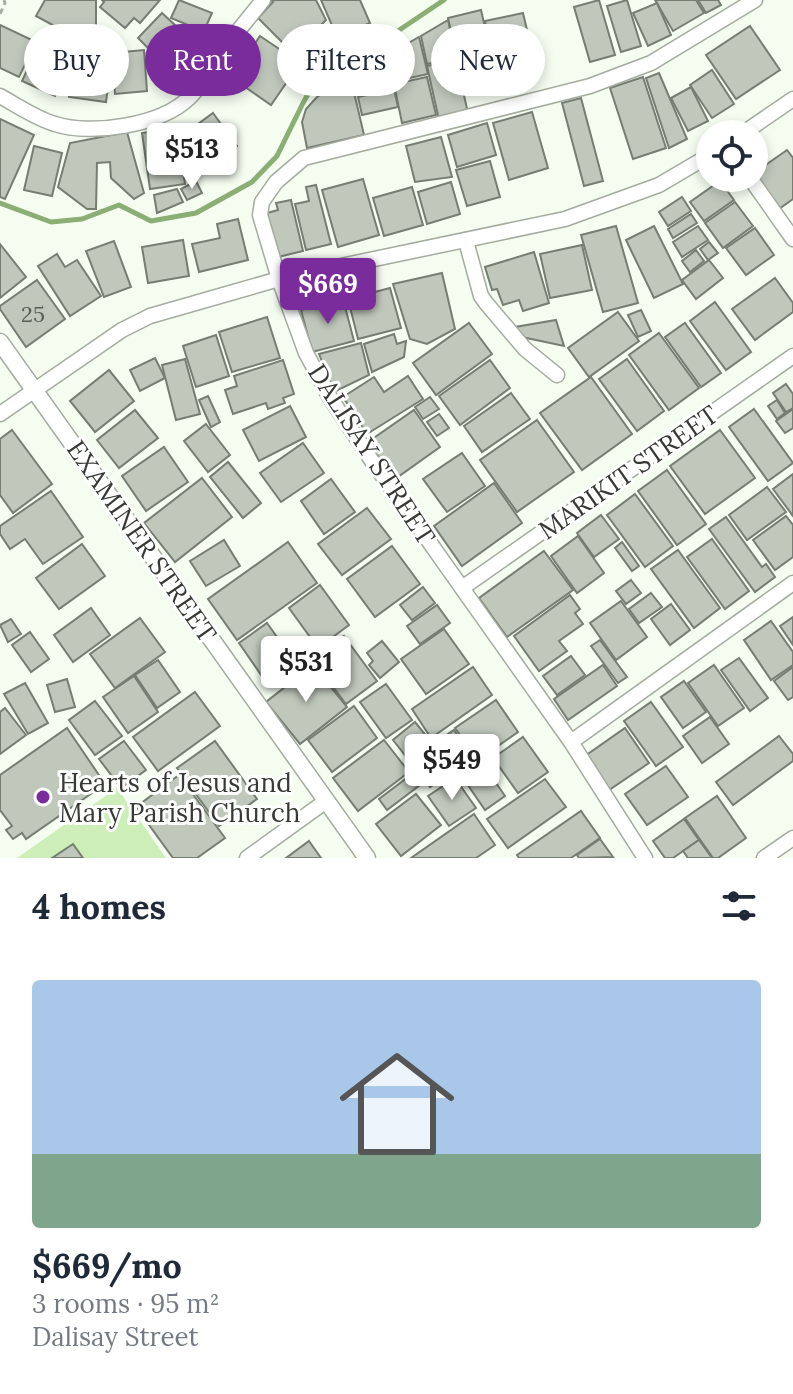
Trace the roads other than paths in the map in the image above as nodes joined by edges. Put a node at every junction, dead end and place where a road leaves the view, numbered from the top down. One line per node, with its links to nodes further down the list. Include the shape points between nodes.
1 (263, 0): 3 (street, via 200,86 159,117 103,128 71,127)
2 (755, 0): 10 (street, DALISAY STREET, via 651,63 590,86 304,158 262,202 260,215)
3 (0, 96)
4 (793, 99): 5 (street)
5 (762, 120)
6 (696, 163): 9 (street, via 659,185 565,219)
7 (760, 192): 8 (street)
8 (793, 239)
9 (466, 241): 10 (street); 13 (street, via 481,296 525,349)
10 (279, 279): 14 (street, via 150,316); 17 (street, DALISAY STREET, via 306,353 329,396)
11 (0, 342): 14 (street, EXAMINER STREET)
12 (793, 356): 17 (street, MARIKIT STREET)
13 (557, 375)
14 (35, 390): 15 (street); 19 (street, EXAMINER STREET)
15 (0, 414)
16 (793, 583): 18 (street)
17 (462, 588): 18 (street, DALISAY STREET)
18 (571, 742): 23 (street, DALISAY STREET)
19 (326, 801): 21 (street); 22 (street, EXAMINER STREET)
20 (793, 838): 24 (street)
21 (247, 858)
22 (367, 858)
23 (645, 858)
24 (764, 858)

